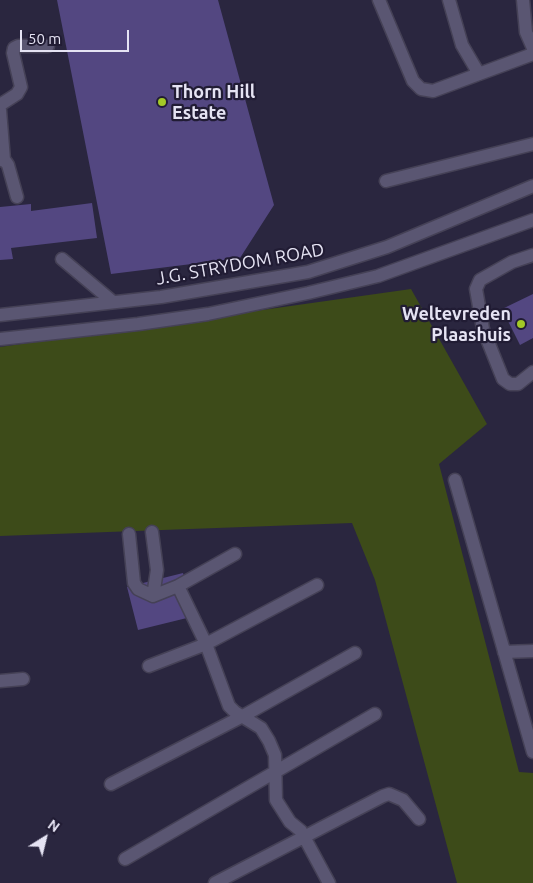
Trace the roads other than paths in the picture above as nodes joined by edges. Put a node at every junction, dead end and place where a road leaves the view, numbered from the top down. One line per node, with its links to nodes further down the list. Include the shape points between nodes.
1 (380, 0): 7 (street, via 413,81 421,89 432,91)
2 (449, 0): 7 (street, via 462,45)
3 (523, 0): 5 (street, via 526,32)
4 (48, 46): 8 (street, via 14,48 12,53 21,87 17,94)
5 (533, 48)
6 (533, 54): 7 (street)
7 (479, 74)
8 (0, 105)
9 (0, 110): 11 (street)
10 (533, 144): 12 (street)
11 (2, 160): 14 (street, via 8,165)
12 (386, 181)
13 (533, 186): 18 (street, J.G. STRYDOM ROAD, via 387,247 308,272)
14 (17, 197)
15 (533, 220): 20 (street, via 394,270 308,293 208,314)
16 (533, 255): 21 (street, via 512,262 480,280 476,289 483,329 503,379 510,384 518,384)
17 (62, 259): 18 (street)
18 (113, 302): 19 (street, J.G. STRYDOM ROAD)
19 (0, 315)
20 (0, 339)
21 (533, 372)
22 (455, 480): 31 (street)
23 (152, 532): 28 (street, via 156,570)
24 (129, 534): 28 (street, via 134,583 138,589)
25 (235, 554): 27 (street)
26 (317, 585): 29 (street)
27 (178, 586): 28 (street); 29 (street)
28 (152, 596)
29 (206, 644): 33 (street); 37 (street, via 229,706)
30 (533, 651): 31 (street)
31 (504, 652): 38 (street)
32 (355, 653): 37 (street)
33 (149, 666)
34 (23, 679): 35 (street)
35 (0, 681)
36 (375, 714): 39 (street)
37 (243, 716): 39 (street, via 261,728 269,741 275,756); 40 (street)
38 (533, 752)
39 (274, 771): 42 (street, via 276,800); 43 (street)
40 (111, 784)
41 (419, 818): 42 (street, via 403,800 390,794)
42 (304, 836): 44 (street); 45 (street)
43 (125, 859)
44 (215, 883)
45 (329, 883)

